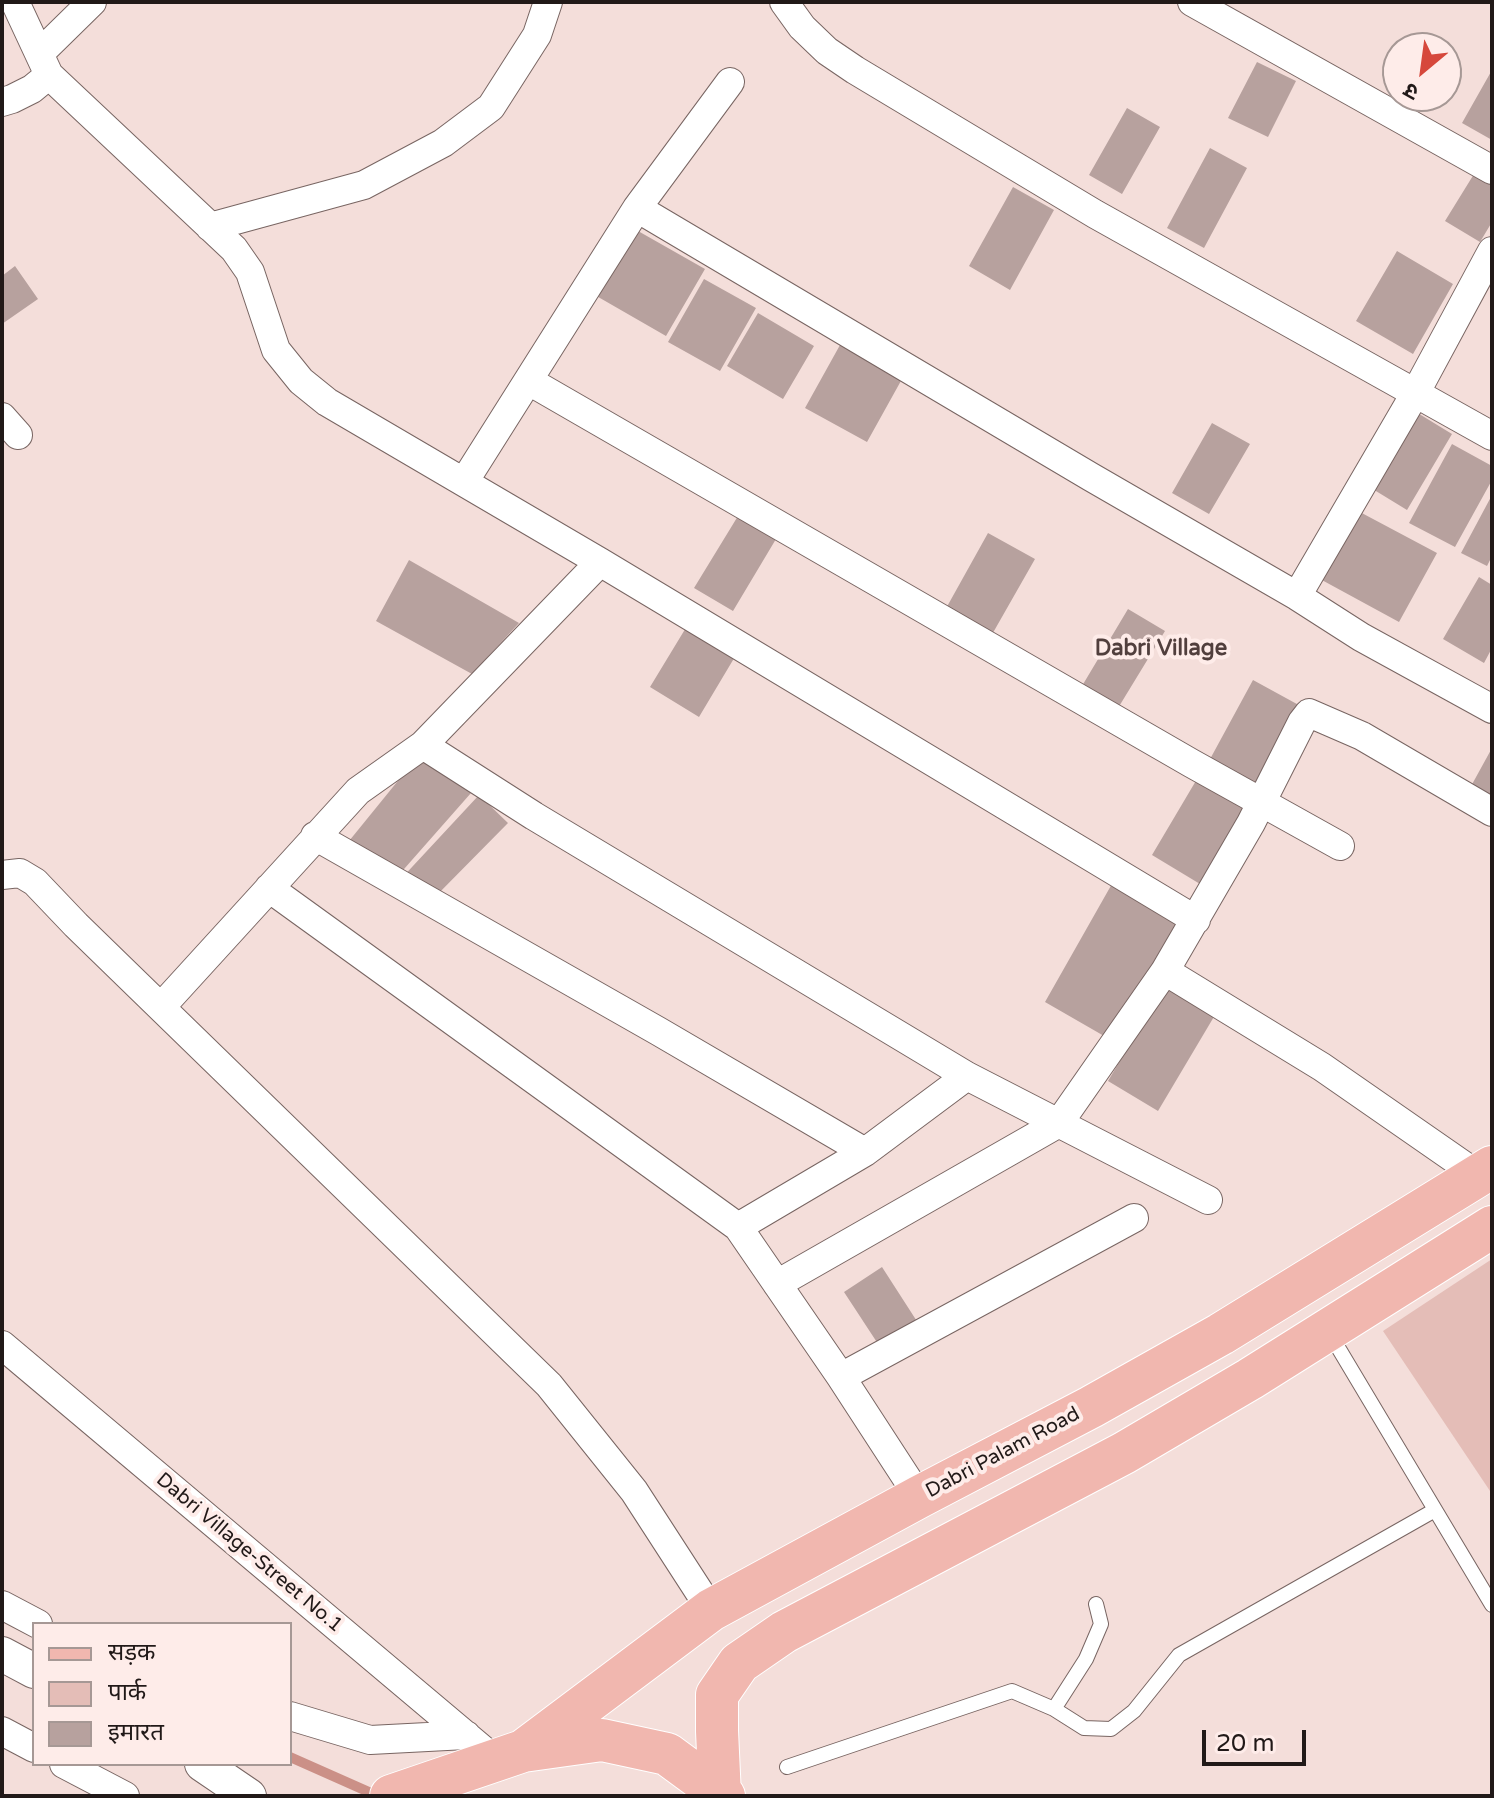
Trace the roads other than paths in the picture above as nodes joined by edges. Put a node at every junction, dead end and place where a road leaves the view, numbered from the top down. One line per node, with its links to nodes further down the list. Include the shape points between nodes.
1 (15, 2): 6 (street)
2 (92, 2): 6 (street)
3 (548, 2): 11 (street, via 537,35 491,107 443,143 364,185)
4 (784, 2): 14 (street, via 827,51 855,70 1095,214)
5 (1192, 2): 9 (street)
6 (44, 64): 8 (street, via 32,89); 11 (street)
7 (730, 82): 10 (street)
8 (2, 102)
9 (1492, 170)
10 (637, 208): 13 (street); 18 (street)
11 (210, 227): 16 (street, via 250,272 276,350 301,381 327,402)
12 (1492, 251): 14 (street)
13 (529, 381): 16 (street); 21 (street)
14 (1416, 392): 15 (street); 18 (street)
15 (1492, 436)
16 (464, 482): 17 (street)
17 (600, 562): 20 (street); 27 (street)
18 (1297, 596): 19 (street)
19 (1492, 709)
20 (423, 745): 23 (street, via 358,791); 30 (street)
21 (1263, 802): 22 (street, via 1309,713 1362,736); 24 (street); 27 (street)
22 (1492, 812)
23 (315, 836): 26 (street); 32 (street)
24 (1340, 846)
25 (2, 875): 29 (street, via 20,873 35,882)
26 (269, 888): 29 (street); 36 (street)
27 (1196, 920): 28 (street)
28 (1165, 971): 31 (street); 33 (street)
29 (161, 1007): 47 (street, via 549,1385 634,1491)
30 (967, 1076): 31 (street); 32 (street)
31 (1059, 1123): 34 (street); 38 (street)
32 (865, 1152): 36 (street)
33 (1486, 1171): 42 (main road, Dabri Palam Road, via 1221,1334)
34 (1208, 1200)
35 (1134, 1218): 41 (street)
36 (738, 1227): 38 (street)
37 (1492, 1227): 39 (main road)
38 (777, 1284): 41 (street)
39 (1328, 1331): 43 (lane); 59 (main road, via 1124,1453 784,1632 739,1663 717,1695)
40 (2, 1345): 55 (street, Dabri Village-Street No.1)
41 (841, 1377): 42 (street)
42 (919, 1497): 47 (main road, Dabri Palam Road)
43 (1435, 1510): 46 (lane); 51 (lane, via 1179,1655 1134,1711 1111,1729 1084,1728)
44 (1096, 1604): 51 (lane, via 1101,1624)
45 (2, 1605): 48 (street)
46 (1492, 1605)
47 (711, 1610): 55 (main road, Dabri Palam Road)
48 (34, 1622)
49 (2, 1654): 50 (street)
50 (32, 1670)
51 (1054, 1709): 58 (lane, via 1012,1691)
52 (292, 1717): 55 (street, via 370,1740)
53 (2, 1731): 54 (street)
54 (32, 1747)
55 (488, 1754): 59 (main road, via 602,1740 667,1754); 62 (main road)
56 (68, 1766): 60 (street)
57 (205, 1766): 61 (street)
58 (787, 1767)
59 (722, 1795)
60 (125, 1796)
61 (249, 1796)
62 (391, 1796)

